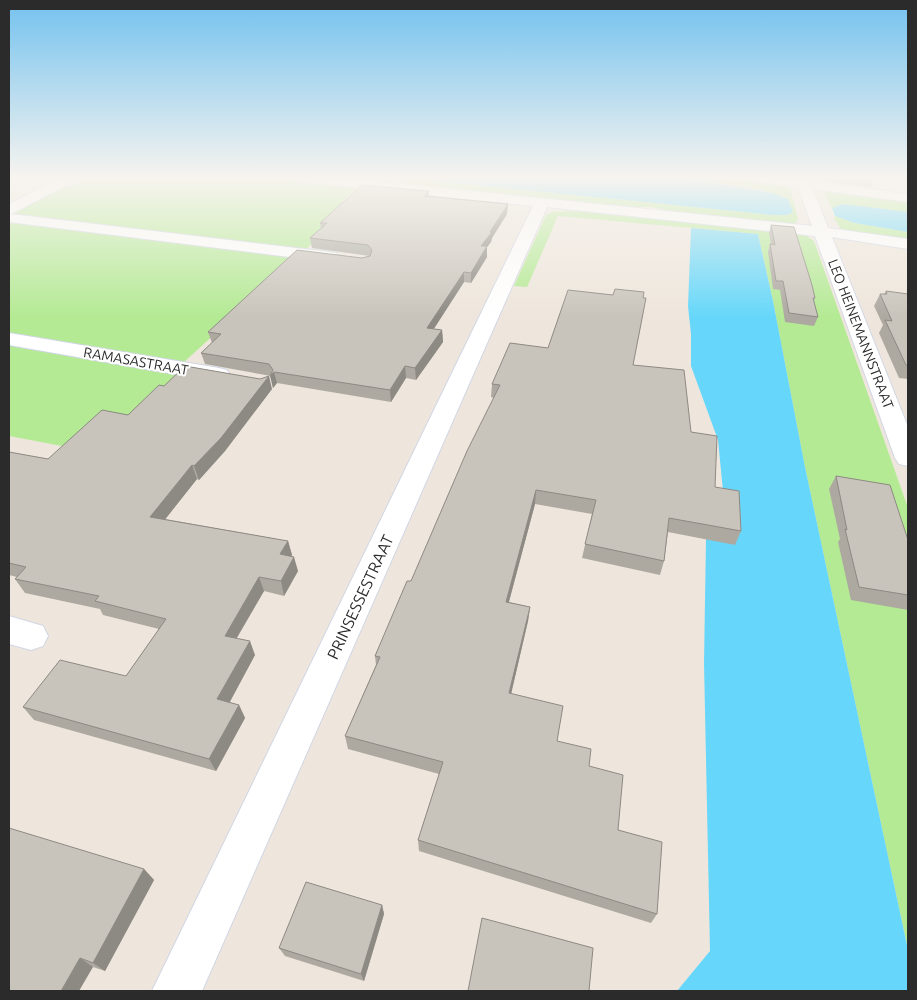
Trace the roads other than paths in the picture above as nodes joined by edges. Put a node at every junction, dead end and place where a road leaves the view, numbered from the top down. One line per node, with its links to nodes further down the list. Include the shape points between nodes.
1 (55, 224): 7 (street)
2 (532, 224): 11 (street, PRINSESSESTRAAT)
3 (782, 224): 5 (street)
4 (818, 224): 5 (street, LEO HEINEMANNSTRAAT)
5 (819, 227): 6 (street); 10 (street, LEO HEINEMANNSTRAAT)
6 (908, 244)
7 (343, 259)
8 (9, 339): 9 (street, RAMASASTRAAT)
9 (236, 378)
10 (908, 458)
11 (177, 991)

